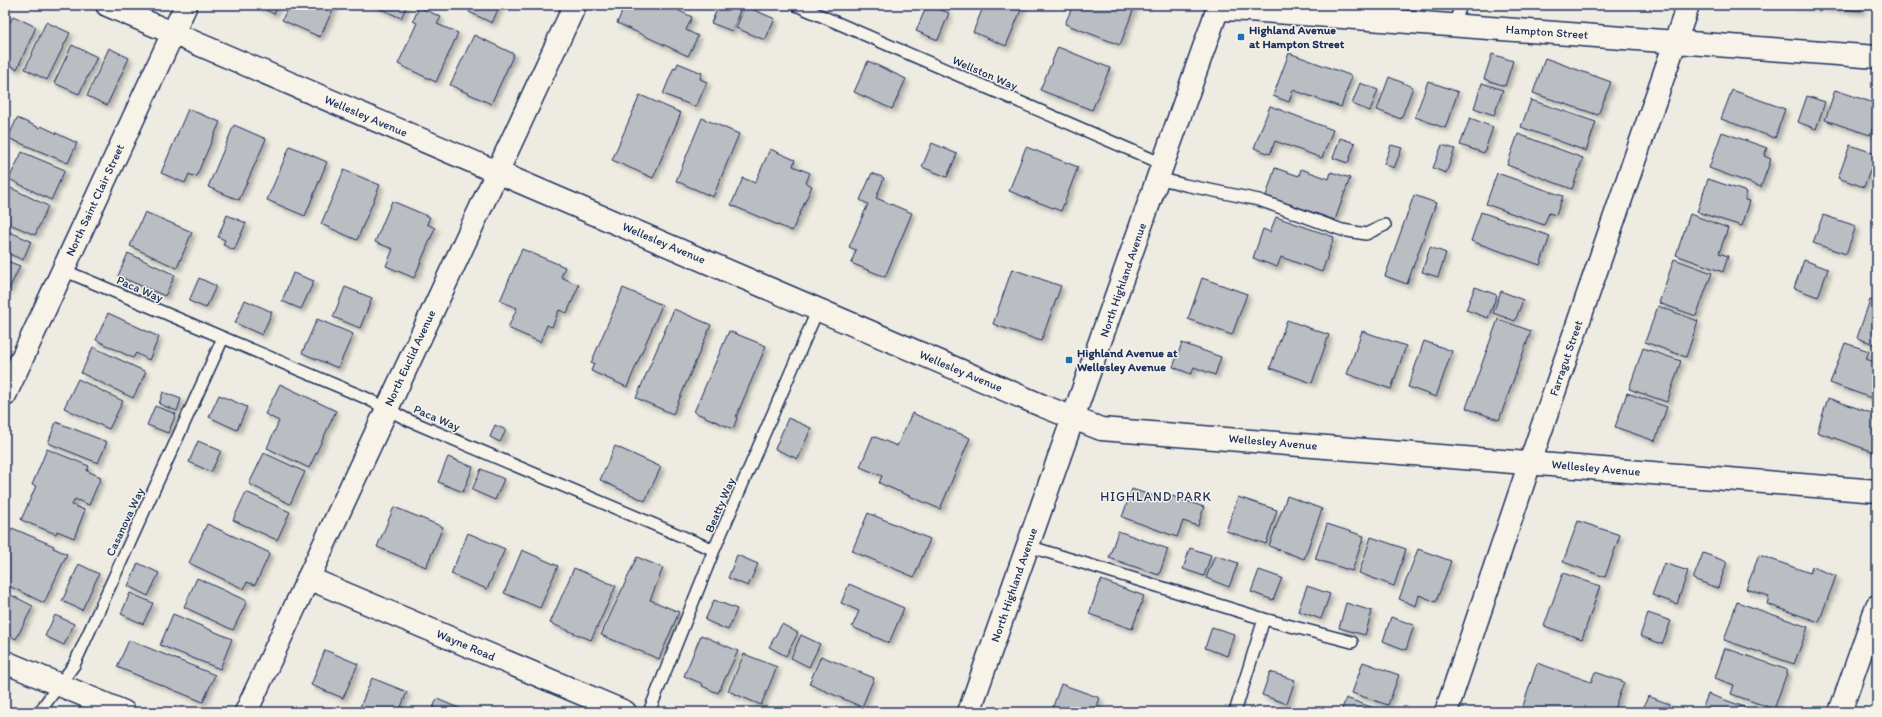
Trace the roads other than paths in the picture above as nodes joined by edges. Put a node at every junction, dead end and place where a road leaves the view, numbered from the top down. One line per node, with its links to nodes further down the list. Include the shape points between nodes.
1 (107, 5): 8 (street, Wellesley Avenue)
2 (186, 5): 8 (street, North Saint Clair Street)
3 (575, 5): 12 (street, North Euclid Avenue)
4 (796, 5): 11 (lane, Wellston Way)
5 (1688, 5): 9 (street, Farragut Street)
6 (1218, 7): 7 (street, Hampton Street); 11 (street, North Highland Avenue)
7 (1457, 15): 9 (street, Hampton Street)
8 (173, 32): 12 (street, Wellesley Avenue); 14 (street, North Saint Clair Street)
9 (1676, 41): 10 (street, Hampton Street); 20 (street, Farragut Street)
10 (1877, 57)
11 (1161, 171): 13 (lane, Wellston Way, via 1186,185 1259,200 1342,230 1366,234); 19 (street, North Highland Avenue)
12 (497, 172): 15 (street, Wellesley Avenue); 18 (street, North Euclid Avenue)
13 (1385, 225)
14 (63, 270): 16 (lane, Paca Way); 17 (street, North Saint Clair Street)
15 (818, 309): 19 (street, Wellesley Avenue); 23 (lane, Beatty Way)
16 (223, 338): 18 (lane, Paca Way); 29 (lane, Casanova Way, via 74,665)
17 (5, 395)
18 (387, 409): 23 (lane, Paca Way); 24 (street, North Euclid Avenue)
19 (1074, 418): 20 (street, Wellesley Avenue, via 1100,429); 22 (street, North Highland Avenue)
20 (1530, 463): 21 (street, Wellesley Avenue); 37 (street, Farragut Street)
21 (1877, 491)
22 (1028, 546): 26 (lane); 35 (street, North Highland Avenue)
23 (714, 550): 34 (lane, Beatty Way)
24 (308, 578): 32 (street, North Euclid Avenue); 33 (street, Wayne Road)
25 (1877, 606): 38 (street)
26 (1264, 619): 27 (lane); 36 (lane)
27 (1352, 642)
28 (5, 662): 29 (street)
29 (59, 684): 30 (lane, Casanova Way); 31 (street)
30 (41, 712)
31 (124, 712)
32 (246, 712)
33 (625, 712)
34 (649, 712)
35 (969, 712)
36 (1235, 712)
37 (1446, 712)
38 (1840, 712)

